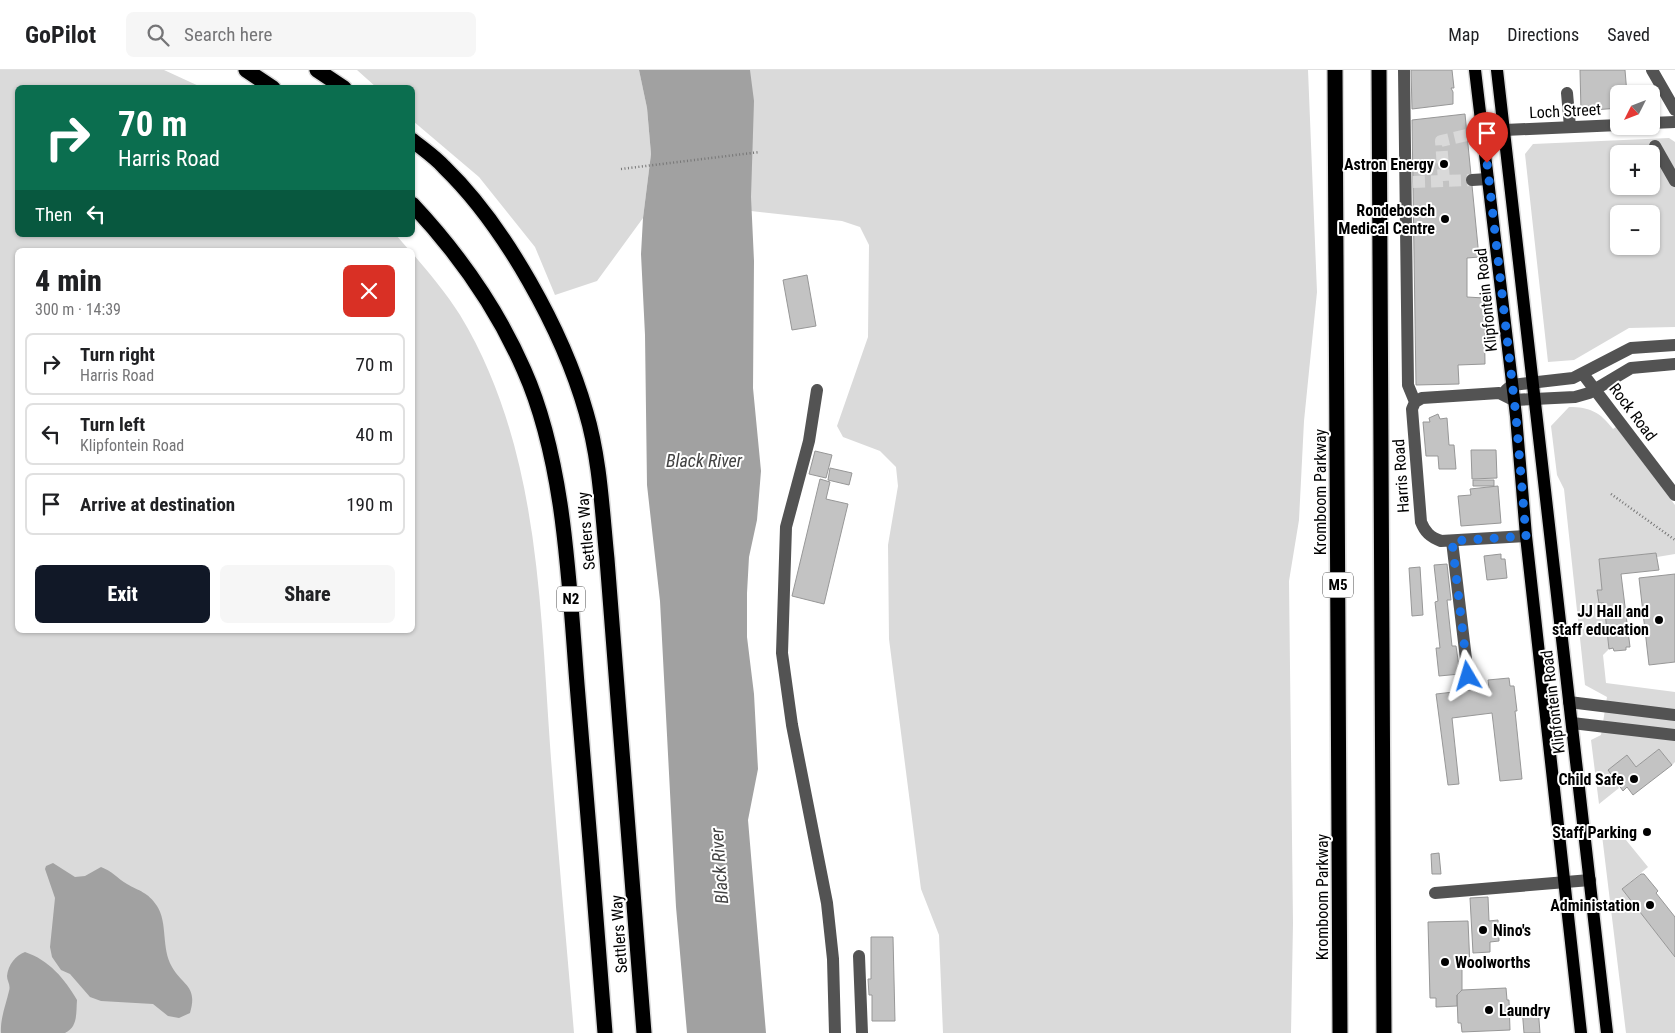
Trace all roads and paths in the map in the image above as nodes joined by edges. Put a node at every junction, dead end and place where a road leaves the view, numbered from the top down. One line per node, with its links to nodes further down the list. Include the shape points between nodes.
1 (246, 70): 9 (highway)
2 (317, 70): 10 (highway)
3 (1335, 70): 58 (highway, Kromboom Parkway / M5)
4 (1379, 70): 59 (highway)
5 (1404, 70): 39 (street, via 1403,117 1409,182 1406,212 1408,385)
6 (1476, 70): 18 (main road, Klipfontein Road)
7 (1497, 70): 17 (main road, Klipfontein Road)
8 (1652, 70): 12 (street)
9 (268, 85)
10 (340, 85)
11 (1567, 93): 16 (street)
12 (1675, 110)
13 (1675, 122): 14 (street)
14 (1660, 123)
15 (1610, 125): 16 (street, Loch Street)
16 (1570, 127): 17 (street, Loch Street)
17 (1505, 130): 18 (street, Loch Street); 32 (main road, Klipfontein Road)
18 (1483, 131): 23 (main road, Klipfontein Road)
19 (415, 143): 55 (highway, Settlers Way / N2, via 445,168 497,229 534,289 564,349 586,413 599,482 607,559)
20 (760, 152): 22 (path)
21 (1660, 155): 25 (street)
22 (621, 169)
23 (1488, 178): 24 (street); 33 (main road, Klipfontein Road)
24 (1472, 180)
25 (1675, 181)
26 (415, 207): 54 (highway, Settlers Way / N2, via 459,257 494,311 525,371 543,424 559,502 569,581)
27 (1675, 345): 28 (street)
28 (1657, 346): 30 (street); 31 (street, via 1631,348)
29 (1675, 364): 30 (street)
30 (1660, 365): 34 (street, via 1631,368)
31 (1583, 374): 32 (street); 34 (street, Rock Road)
32 (1533, 382): 33 (street); 37 (main road, Klipfontein Road)
33 (1512, 385): 36 (street); 38 (main road, Klipfontein Road)
34 (1595, 389): 37 (street, via 1575,397); 41 (street, Rock Road)
35 (817, 390): 56 (street, via 809,441 786,527 782,653 794,735 827,902)
36 (1502, 394): 38 (street); 39 (street, via 1422,398)
37 (1535, 398): 38 (street); 46 (main road, Klipfontein Road)
38 (1513, 400): 42 (main road, Klipfontein Road)
39 (1415, 402): 44 (street, Harris Road, via 1412,409 1421,522 1424,531 1432,537)
40 (1611, 494): 43 (path)
41 (1675, 495)
42 (1526, 536): 44 (street, Harris Road); 51 (main road, Klipfontein Road)
43 (1675, 540)
44 (1452, 541): 45 (street)
45 (1468, 676)
46 (1569, 702): 47 (street); 48 (main road, Klipfontein Road)
47 (1675, 715)
48 (1572, 723): 49 (street); 50 (main road, Klipfontein Road)
49 (1675, 735)
50 (1590, 880): 51 (street); 61 (main road, Klipfontein Road)
51 (1564, 882): 52 (street); 60 (main road, Klipfontein Road)
52 (1435, 893)
53 (858, 956): 57 (street)
54 (605, 1033)
55 (644, 1033)
56 (836, 1033)
57 (862, 1033)
58 (1340, 1033)
59 (1384, 1033)
60 (1581, 1033)
61 (1607, 1033)

